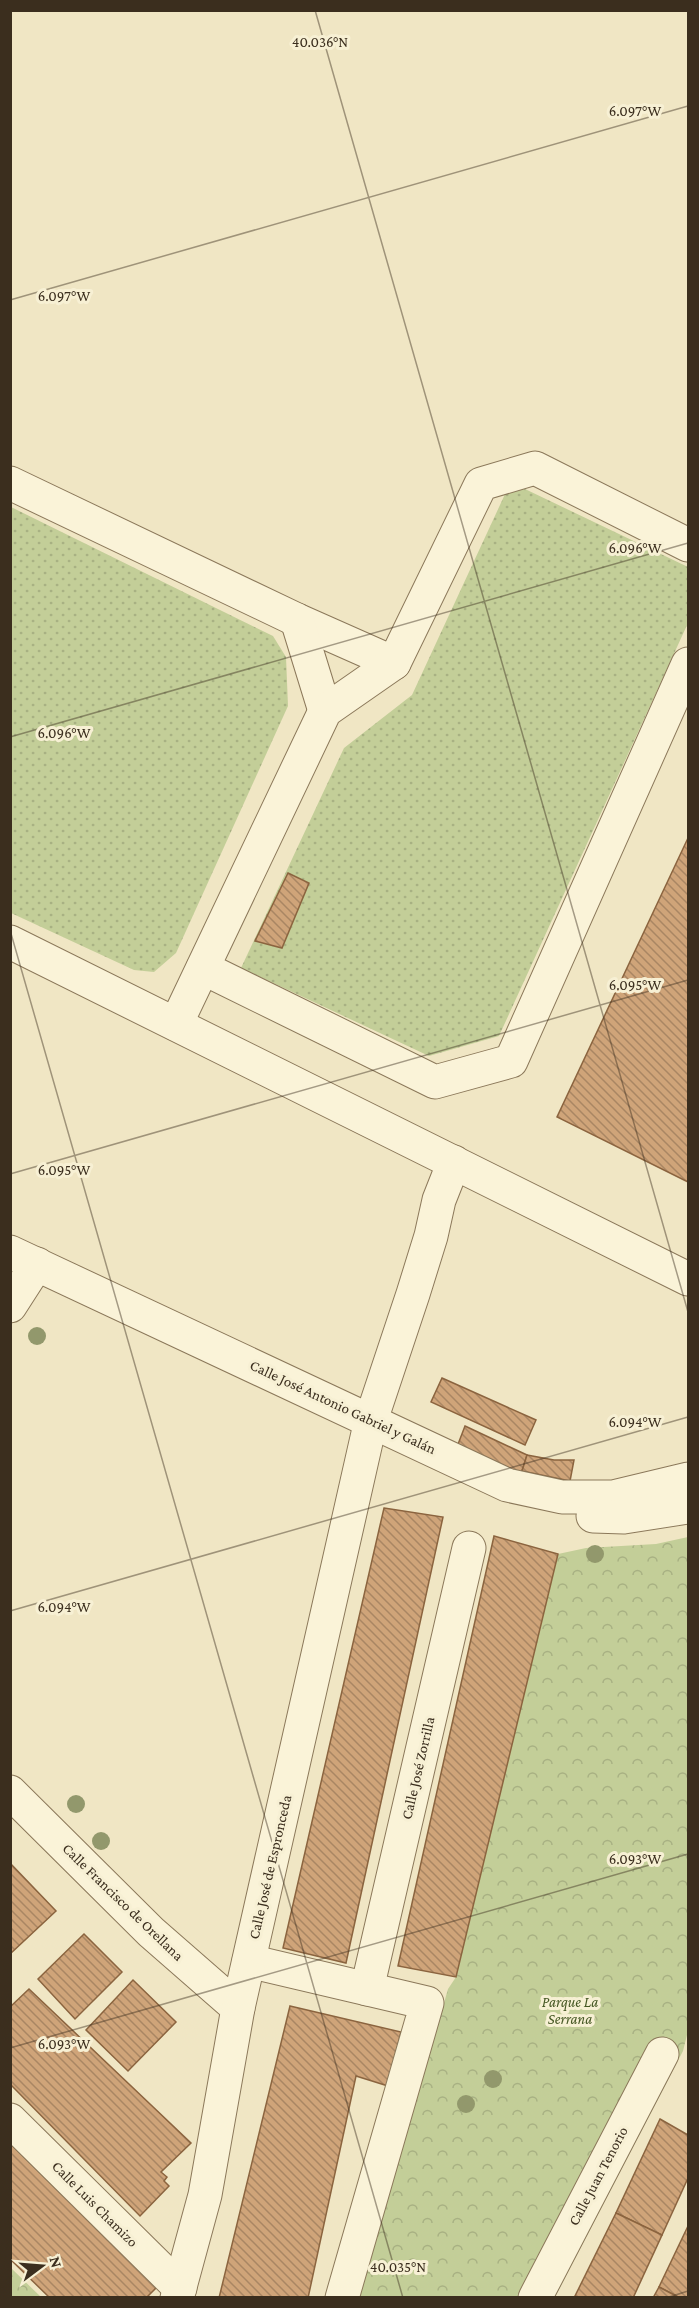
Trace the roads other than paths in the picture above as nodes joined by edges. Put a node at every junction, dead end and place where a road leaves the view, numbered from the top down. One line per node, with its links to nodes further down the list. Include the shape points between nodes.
1 (10, 483): 3 (street)
2 (688, 545): 4 (street, via 535,468 481,484)
3 (297, 620): 4 (street); 6 (street)
4 (394, 663): 6 (street)
5 (688, 664): 8 (street, via 511,1061 435,1082)
6 (325, 711): 8 (street)
7 (10, 942): 9 (street)
8 (203, 968): 9 (street)
9 (176, 1024): 10 (street)
10 (454, 1162): 12 (street); 13 (street, Calle José de Espronceda)
11 (19, 1275): 13 (street, Calle José Antonio Gabriel y Galán, via 308,1408)
12 (688, 1279)
13 (370, 1429): 14 (street, Calle José Antonio Gabriel y Galán, via 438,1473 513,1506 558,1515 624,1517); 17 (street, Calle José de Espronceda)
14 (688, 1481)
15 (469, 1548): 18 (street, Calle José Zorrilla)
16 (10, 1792): 19 (street, Calle Francisco de Orellana, via 151,1932)
17 (249, 1961): 18 (street); 19 (street, Calle José de Espronceda)
18 (367, 1989): 23 (street, via 427,2003)
19 (238, 2008): 22 (street, Calle José de Espronceda, via 205,2195)
20 (662, 2054): 24 (street, Calle Juan Tenorio)
21 (10, 2120): 22 (street, Calle Luis Chamizo)
22 (179, 2293)
23 (342, 2298)
24 (535, 2298)

